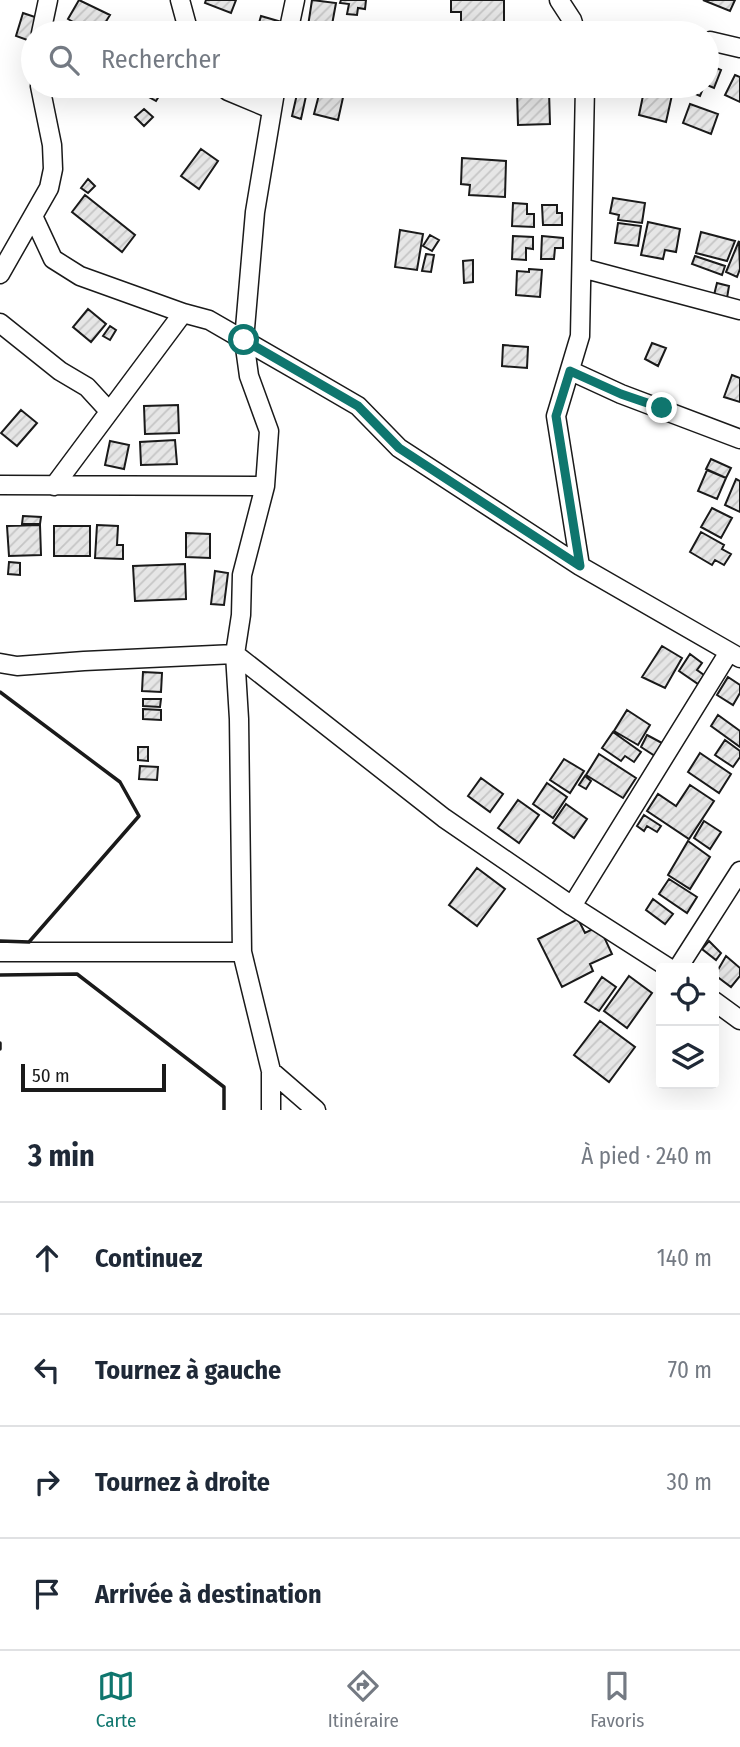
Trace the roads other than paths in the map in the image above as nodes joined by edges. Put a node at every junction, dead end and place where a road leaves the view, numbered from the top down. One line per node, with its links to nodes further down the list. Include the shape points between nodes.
1 (48, 0): 5 (street)
2 (180, 0): 6 (street)
3 (295, 0): 7 (street)
4 (559, 0): 8 (street)
5 (44, 21)
6 (186, 21)
7 (291, 21)
8 (572, 21)
9 (719, 43): 10 (street)
10 (740, 48)
11 (42, 98): 16 (street, via 52,169 50,188)
12 (245, 98): 15 (street)
13 (273, 98): 15 (street)
14 (585, 98): 17 (street)
15 (271, 109): 22 (street, via 255,212)
16 (33, 216): 18 (street); 20 (street, via 53,258 80,276)
17 (582, 268): 19 (street); 23 (street, via 580,336)
18 (0, 274)
19 (740, 310)
20 (183, 313): 22 (street, via 209,320); 24 (street)
21 (0, 323): 24 (street, via 87,387)
22 (244, 340): 28 (street, via 249,376 269,431); 29 (street, via 358,406 399,448)
23 (570, 371): 25 (street); 29 (street, via 556,416)
24 (109, 411): 27 (street)
25 (740, 439)
26 (0, 485): 27 (street)
27 (54, 485): 28 (street)
28 (265, 486): 30 (street, via 242,575)
29 (580, 566): 31 (street)
30 (235, 654): 32 (street, via 17,666); 34 (street, via 444,818); 36 (street)
31 (735, 655): 34 (street)
32 (0, 663)
33 (740, 871): 38 (street)
34 (572, 906): 37 (street)
35 (0, 953): 36 (street)
36 (242, 953): 41 (street)
37 (661, 963)
38 (681, 963)
39 (719, 1005): 40 (street)
40 (740, 1020)
41 (271, 1072): 42 (street); 43 (street)
42 (271, 1110)
43 (316, 1110)

